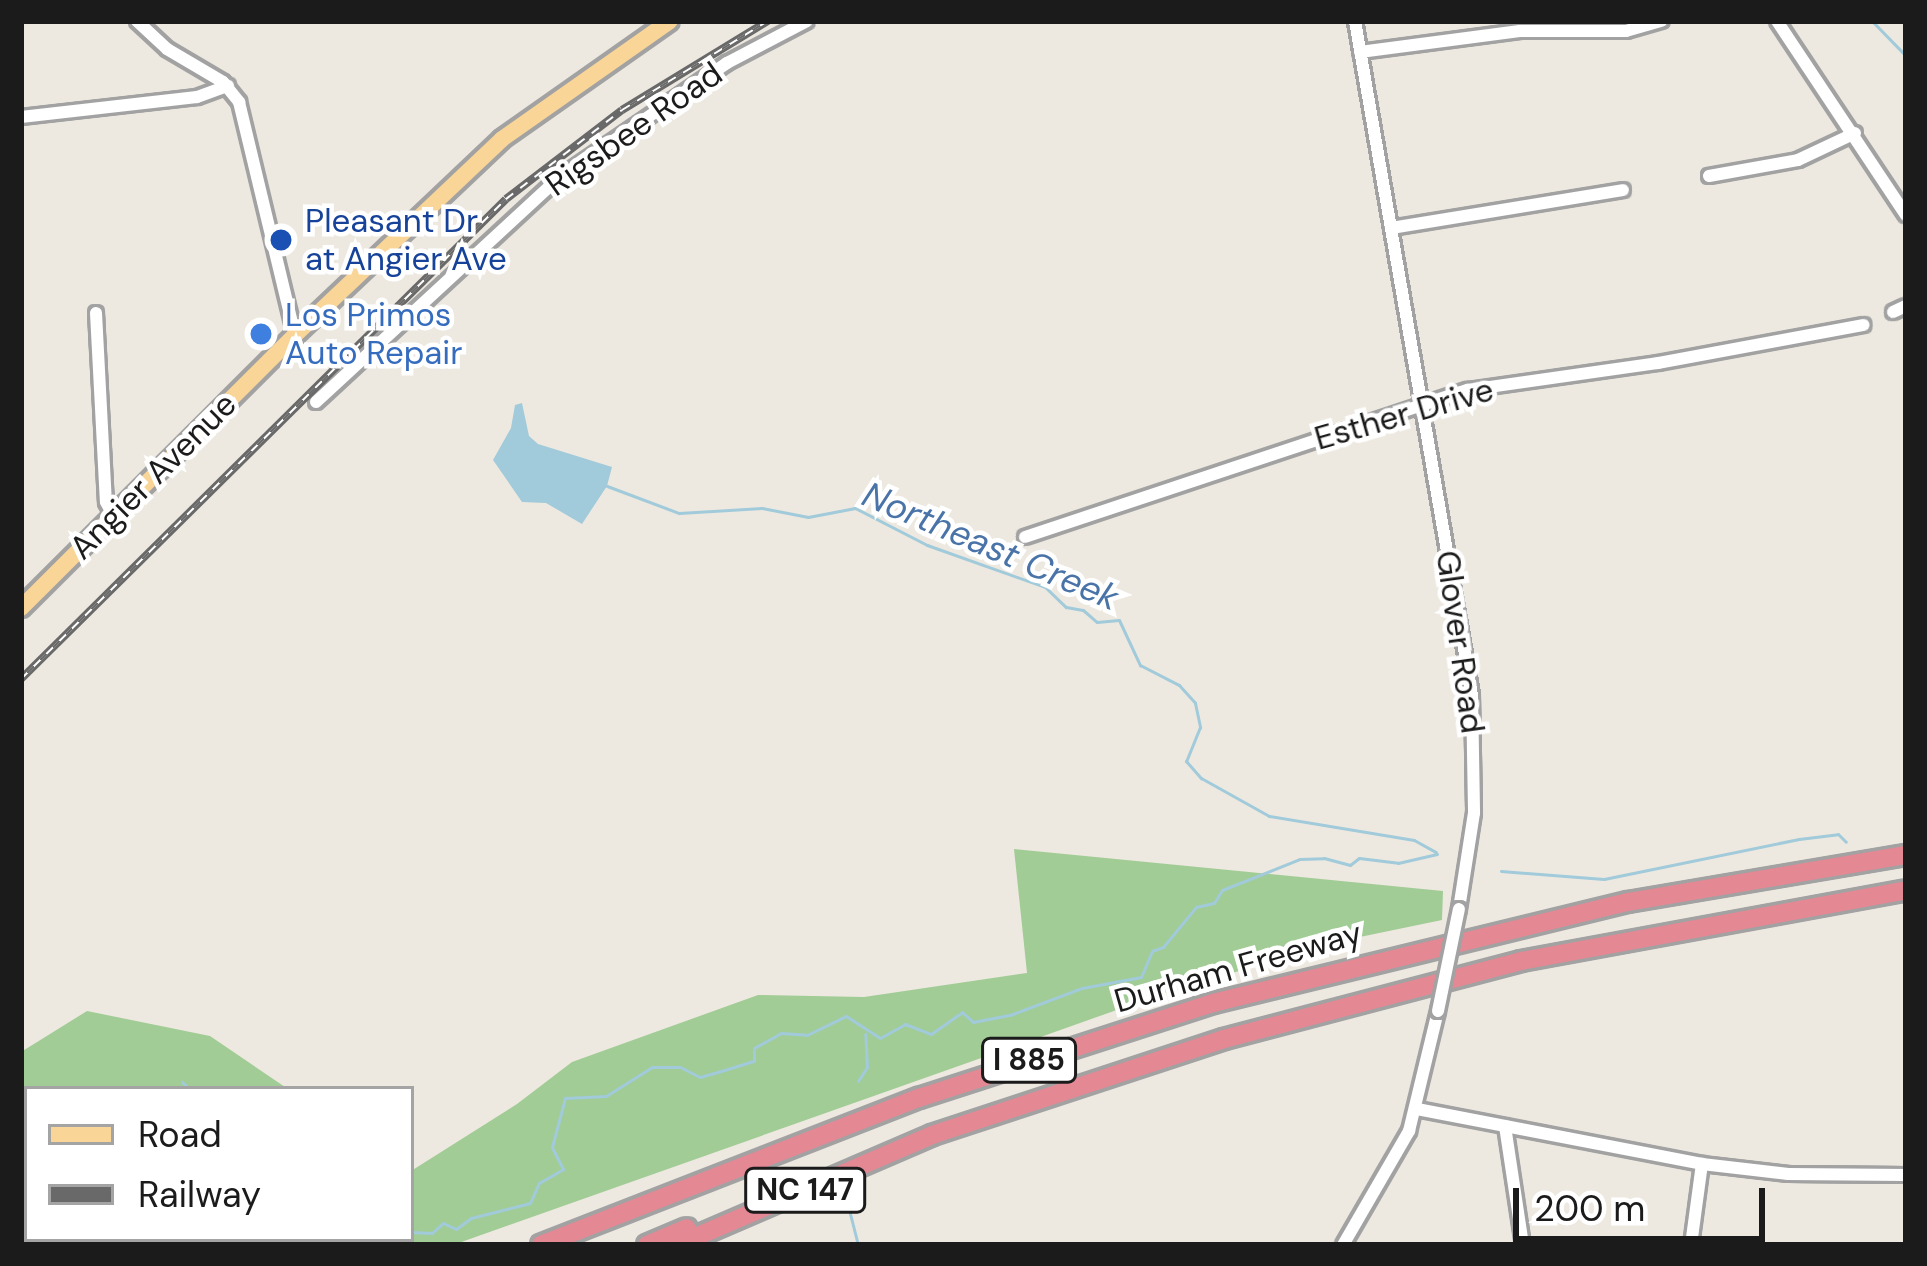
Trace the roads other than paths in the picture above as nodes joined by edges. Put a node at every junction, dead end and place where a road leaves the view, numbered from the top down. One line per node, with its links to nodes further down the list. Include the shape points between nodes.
1 (137, 21): 9 (street)
2 (670, 21): 18 (main road, Angier Avenue, via 521,123)
3 (807, 21): 19 (street, Rigsbee Road, via 727,63 585,158)
4 (1355, 21): 8 (street, Glover Road)
5 (1662, 21): 7 (street, via 1626,31)
6 (1777, 21): 11 (street)
7 (1556, 25): 8 (street)
8 (1360, 52): 15 (street, Glover Road)
9 (228, 86): 10 (street, via 197,97); 18 (street, via 248,125)
10 (21, 117)
11 (1855, 133): 12 (street, via 1798,160); 14 (street)
12 (1709, 176)
13 (1623, 190): 15 (street)
14 (1906, 215)
15 (1391, 228): 20 (street, Glover Road)
16 (96, 313): 21 (street)
17 (1864, 325): 20 (street, Esther Drive)
18 (295, 335): 21 (main road, Angier Avenue)
19 (316, 403)
20 (1421, 404): 22 (street, Esther Drive); 26 (street, Glover Road, bridge, via 1474,718 1474,812)
21 (113, 515): 23 (main road, Angier Avenue)
22 (1025, 537)
23 (21, 608)
24 (1906, 855): 31 (highway, Durham Freeway / I 885, via 1628,902 1232,997 919,1098)
25 (1906, 890): 28 (highway, Durham Freeway / I 885, via 1597,945 1388,993)
26 (1418, 1109): 27 (street); 34 (street, Glover Road)
27 (1505, 1126): 29 (street); 35 (street)
28 (932, 1135): 32 (highway, I 885); 33 (highway, Durham Freeway / NC 147)
29 (1702, 1164): 30 (street); 36 (street)
30 (1906, 1175)
31 (545, 1243)
32 (647, 1245)
33 (677, 1245)
34 (1343, 1245)
35 (1522, 1245)
36 (1691, 1245)

